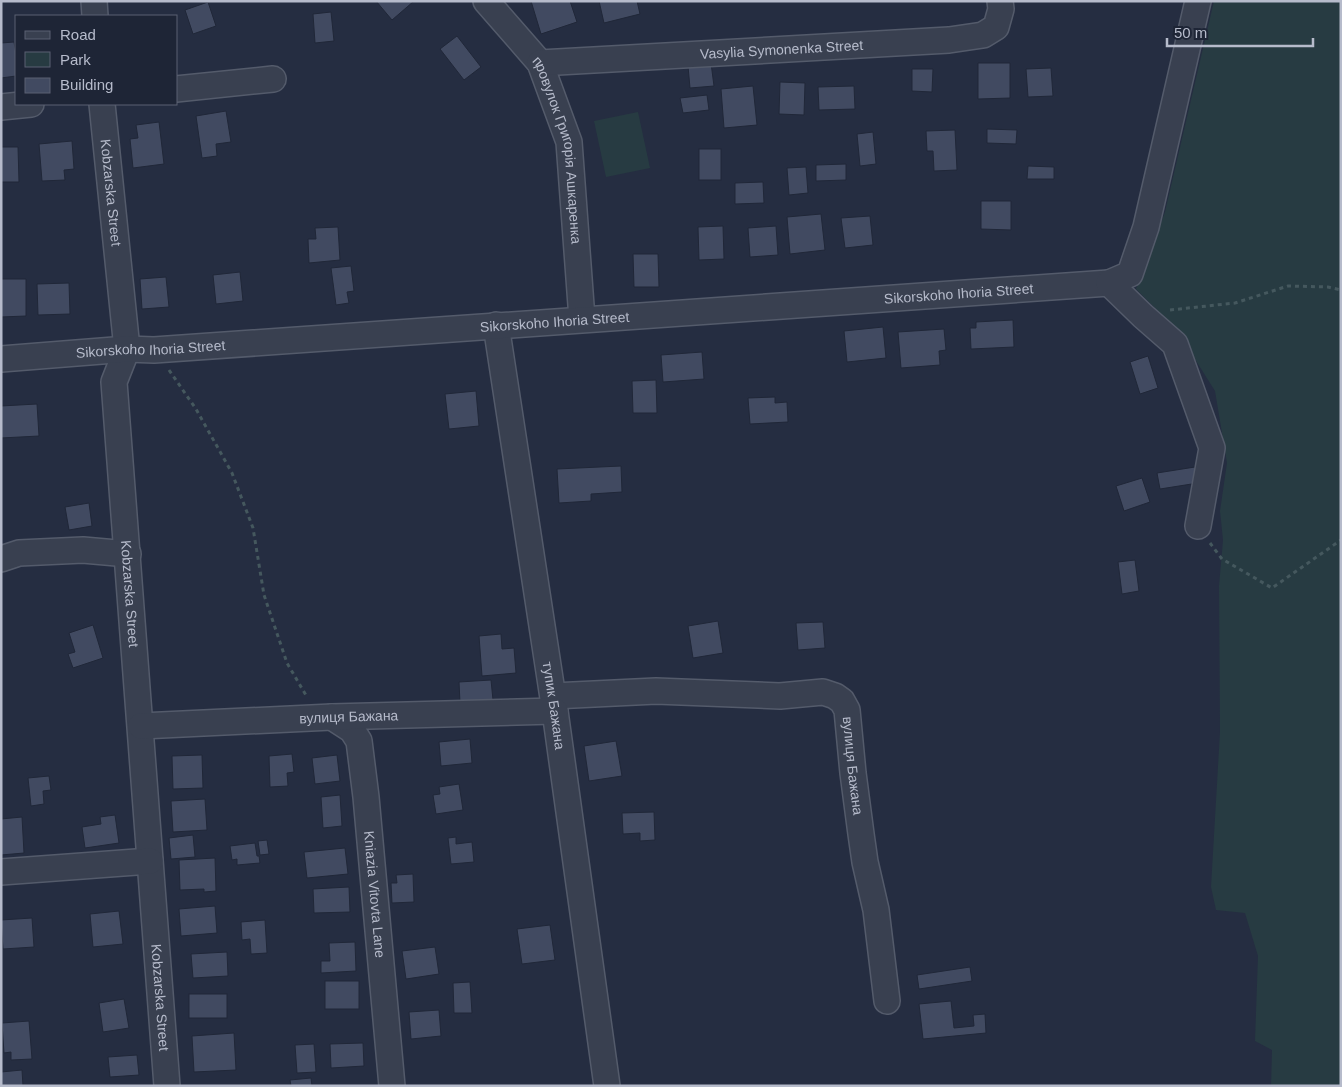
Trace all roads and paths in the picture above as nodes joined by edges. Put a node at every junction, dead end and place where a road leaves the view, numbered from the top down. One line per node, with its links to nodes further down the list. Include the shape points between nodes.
1 (94, 1): 5 (street)
2 (486, 1): 6 (street, провулок Григорія Ашкаренка)
3 (1000, 1): 6 (street, Vasylia Symonenka Street, via 996,27 983,35 949,40)
4 (1198, 1): 12 (street, via 1146,227 1130,274)
5 (95, 15)
6 (540, 63): 15 (street, провулок Григорія Ашкаренка, via 569,142)
7 (273, 79): 8 (street)
8 (178, 89)
9 (21, 105): 11 (street)
10 (102, 105): 17 (street, Kobzarska Street)
11 (1, 107)
12 (1109, 283): 14 (street); 15 (street, Sikorskoho Ihoria Street)
13 (1341, 290): 14 (path, via 1328,286 1288,286 1235,303)
14 (1143, 316): 20 (street, via 1175,344 1212,448)
15 (582, 319): 16 (street, Sikorskoho Ihoria Street)
16 (496, 325): 18 (street, Sikorskoho Ihoria Street); 24 (street, тупик Бажана)
17 (127, 349): 18 (street, Sikorskoho Ihoria Street); 19 (street, Sikorskoho Ihoria Street); 22 (street, Kobzarska Street, via 114,382)
18 (154, 350): 25 (path, via 196,408 232,473 253,528 264,595 286,663 307,697)
19 (1, 359)
20 (1198, 526): 21 (path, via 1222,559 1272,588)
21 (1341, 540)
22 (128, 554): 23 (street, via 83,550 20,554); 26 (street, Kobzarska Street)
23 (1, 559)
24 (554, 703): 25 (street, вулиця Бажана); 29 (street, вулиця Бажана, via 656,691 780,696 823,692 842,701 847,710 865,862 876,910); 32 (street, тупик Бажана)
25 (332, 717): 26 (street, вулиця Бажана); 31 (street, Kniazia Vitovta Lane, via 352,730 359,741)
26 (141, 726): 27 (street, Kobzarska Street)
27 (150, 861): 28 (street); 30 (street, Kobzarska Street)
28 (1, 872)
29 (887, 1001)
30 (168, 1086)
31 (392, 1086)
32 (607, 1086)

